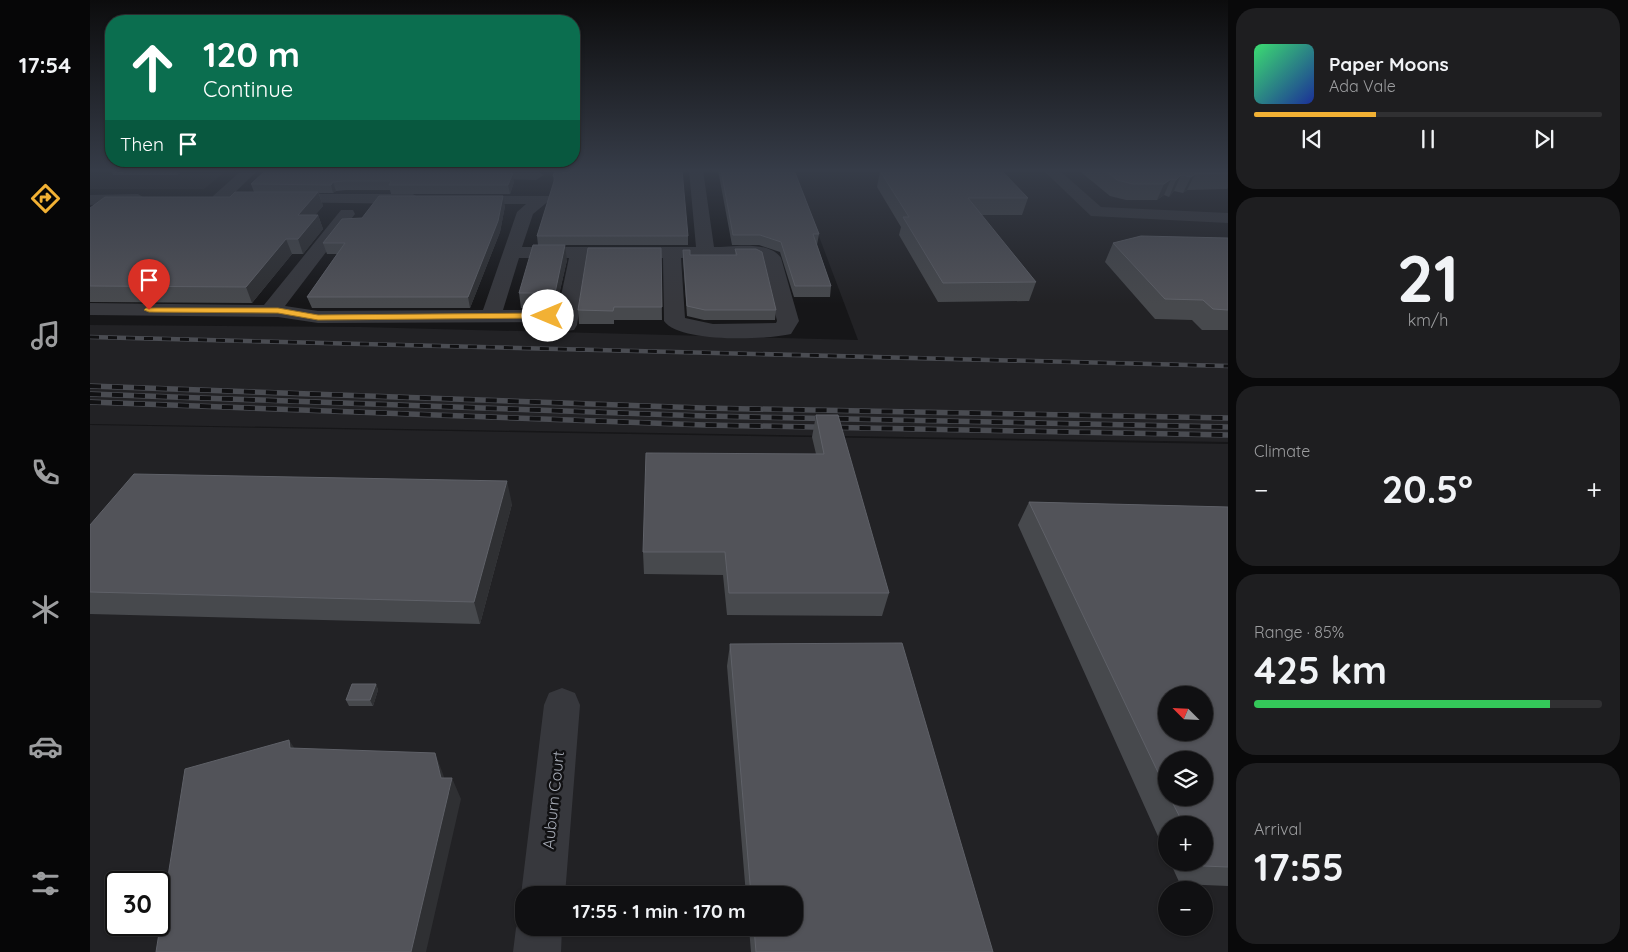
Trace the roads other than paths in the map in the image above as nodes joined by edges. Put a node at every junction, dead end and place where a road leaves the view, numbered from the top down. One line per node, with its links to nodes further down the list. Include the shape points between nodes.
1 (346, 214): 11 (street)
2 (524, 214): 8 (street)
3 (701, 214): 7 (street)
4 (1150, 214): 5 (street)
5 (1228, 218)
6 (672, 252): 7 (street); 7 (street, via 675,322 709,329 783,329 788,321 772,258 759,252); 9 (street)
7 (706, 252)
8 (511, 253): 9 (street); 12 (street)
9 (579, 253): 12 (street, via 567,320)
10 (90, 309): 11 (street)
11 (270, 311): 12 (street, via 318,317)
12 (490, 316)
13 (562, 705): 14 (street, Auburn Court)
14 (544, 886)
15 (539, 936): 16 (street)
16 (537, 952)

